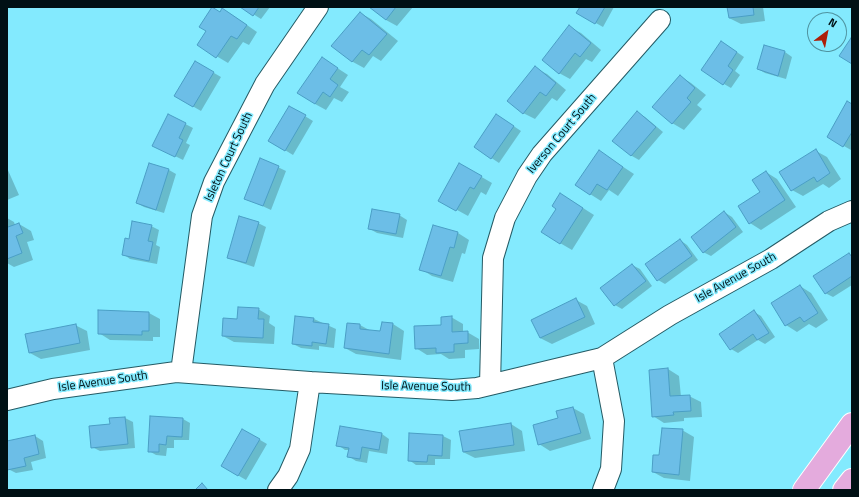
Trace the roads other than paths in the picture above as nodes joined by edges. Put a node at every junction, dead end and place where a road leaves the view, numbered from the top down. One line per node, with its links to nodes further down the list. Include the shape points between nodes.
1 (318, 7): 5 (street, Isleton Court South, via 264,84 214,182 202,216)
2 (660, 20): 7 (street, Iverson Court South, via 542,154 505,218 493,258)
3 (852, 211): 4 (street, Isle Avenue South, via 829,221 771,259 670,315)
4 (602, 358): 7 (street, Isle Avenue South); 12 (street, via 614,421 611,469)
5 (181, 372): 6 (street, Isle Avenue South); 8 (street, Isle Avenue South, via 53,389)
6 (310, 382): 7 (street, Isle Avenue South, via 452,390); 11 (street, via 300,449 288,476)
7 (490, 385)
8 (7, 400)
9 (852, 424): 13 (main road)
10 (852, 480): 14 (main road)
11 (278, 490)
12 (603, 490)
13 (804, 490)
14 (844, 490)

